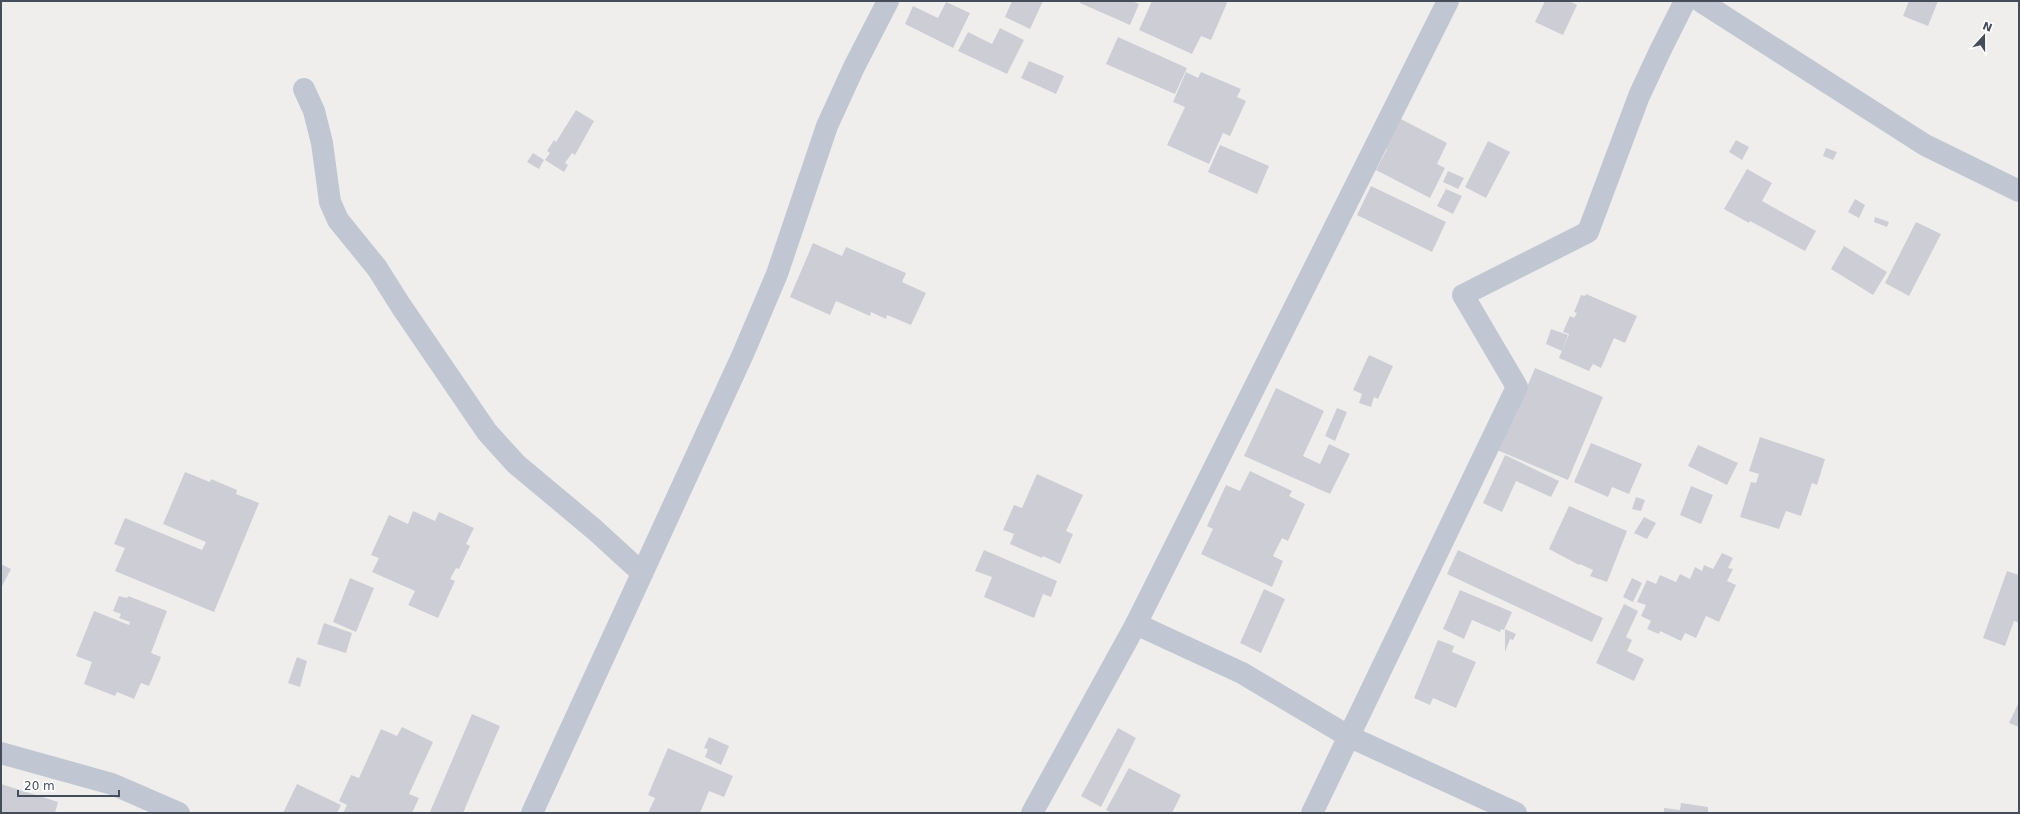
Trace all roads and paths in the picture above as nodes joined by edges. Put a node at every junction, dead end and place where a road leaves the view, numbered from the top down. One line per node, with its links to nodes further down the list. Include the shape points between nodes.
1 (888, 1): 7 (street, via 827,126 777,274)
2 (1448, 1): 8 (street)
3 (1685, 1): 9 (street, via 1639,96 1588,232 1463,295 1517,387)
4 (1700, 1): 6 (street, via 1925,145)
5 (304, 89): 7 (street, via 314,112 322,143 330,202 341,223 377,268 487,432 516,464)
6 (2019, 191)
7 (642, 573): 12 (street)
8 (1136, 624): 9 (street, via 1242,673); 13 (street)
9 (1348, 736): 14 (street); 15 (street)
10 (1, 753): 11 (street, via 112,784)
11 (179, 813)
12 (532, 813)
13 (1032, 813)
14 (1312, 813)
15 (1516, 813)

